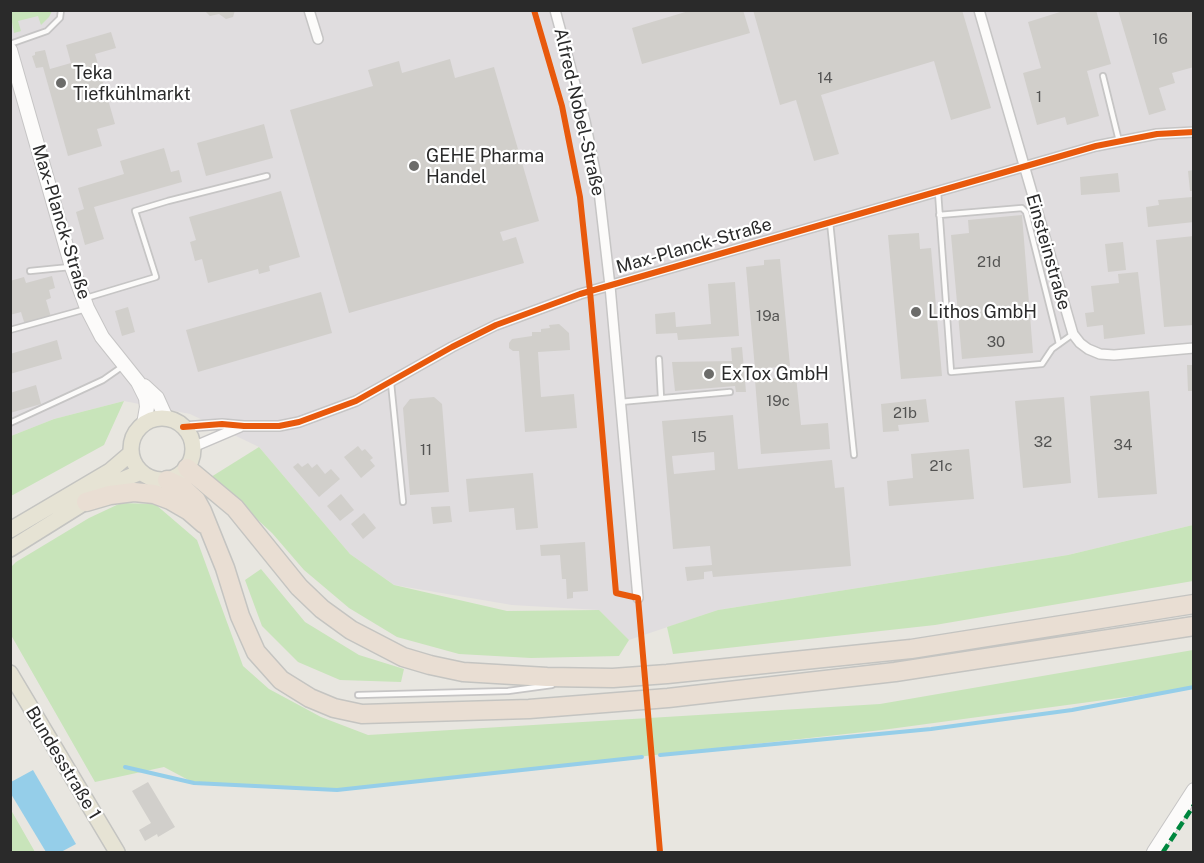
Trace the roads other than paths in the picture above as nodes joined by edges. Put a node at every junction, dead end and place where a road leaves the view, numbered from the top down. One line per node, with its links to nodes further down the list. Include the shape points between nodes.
1 (62, 10): 6 (lane, via 60,18 47,31)
2 (309, 10): 5 (street)
3 (555, 10): 19 (street, Alfred-Nobel-Straße, via 599,191)
4 (979, 10): 12 (street, Einsteinstraße)
5 (318, 39)
6 (10, 44)
7 (10, 50): 8 (main road, Max-Planck-Straße)
8 (13, 70): 17 (main road, Max-Planck-Straße)
9 (1103, 76): 11 (lane)
10 (1194, 132): 11 (street, Max-Planck-Straße)
11 (1119, 141): 12 (street, Max-Planck-Straße)
12 (1023, 167): 14 (street, Max-Planck-Straße); 22 (street, Einsteinstraße)
13 (267, 176): 20 (lane, via 135,211 156,277)
14 (938, 192): 15 (lane); 16 (street, Max-Planck-Straße)
15 (939, 214): 23 (lane, via 1023,208); 23 (lane, via 951,372 1042,364)
16 (830, 222): 19 (street, Max-Planck-Straße); 39 (lane)
17 (72, 267): 18 (lane); 20 (main road, Max-Planck-Straße)
18 (30, 271)
19 (610, 286): 27 (street, Max-Planck-Straße, via 496,325); 31 (street, Max-Planck-Straße)
20 (85, 304): 21 (lane); 26 (main road, Max-Planck-Straße, via 102,337)
21 (10, 330)
22 (1072, 334): 23 (lane); 24 (street, Einsteinstraße, via 1100,354)
23 (1059, 344)
24 (1194, 348)
25 (659, 359): 30 (lane)
26 (124, 366): 28 (main road, Max-Planck-Straße); 33 (lane, via 103,380)
27 (391, 381): 35 (street, Max-Planck-Straße, via 356,401 299,422); 44 (lane)
28 (138, 382): 32 (main road, Max-Planck-Straße, via 157,398); 34 (main road, Max-Planck-Straße, via 147,398)
29 (730, 392): 30 (lane)
30 (661, 398): 31 (lane)
31 (620, 402): 48 (street, Max-Planck-Straße)
32 (166, 418): 34 (main road); 36 (main road)
33 (10, 423)
34 (144, 424): 38 (main road, via 136,432)
35 (244, 426): 36 (street, Max-Planck-Straße); 37 (street, Max-Planck-Straße)
36 (183, 427): 37 (main road)
37 (193, 447): 40 (main road)
38 (131, 453): 41 (main road); 45 (main road, via 110,471)
39 (854, 455)
40 (187, 468): 42 (main road); 52 (highway, via 235,508 292,580 322,609 374,644 403,657 463,672)
41 (141, 472): 42 (main road, via 153,479); 43 (main road)
42 (167, 480): 46 (highway, via 182,487 195,500)
43 (86, 502): 46 (highway, via 126,493 154,494 189,511); 47 (main road)
44 (403, 502)
45 (10, 530)
46 (209, 530): 50 (highway, via 256,652 281,680 310,698 362,714 668,698 895,672)
47 (10, 549)
48 (638, 598)
49 (1194, 604): 52 (highway, via 911,649)
50 (1194, 626)
51 (10, 674): 57 (main road, Bundesstraße 1)
52 (612, 678): 53 (lane)
53 (565, 684)
54 (554, 685): 55 (lane, via 508,691)
55 (358, 695)
56 (1194, 790): 58 (main road)
57 (117, 852)
58 (1154, 852)

